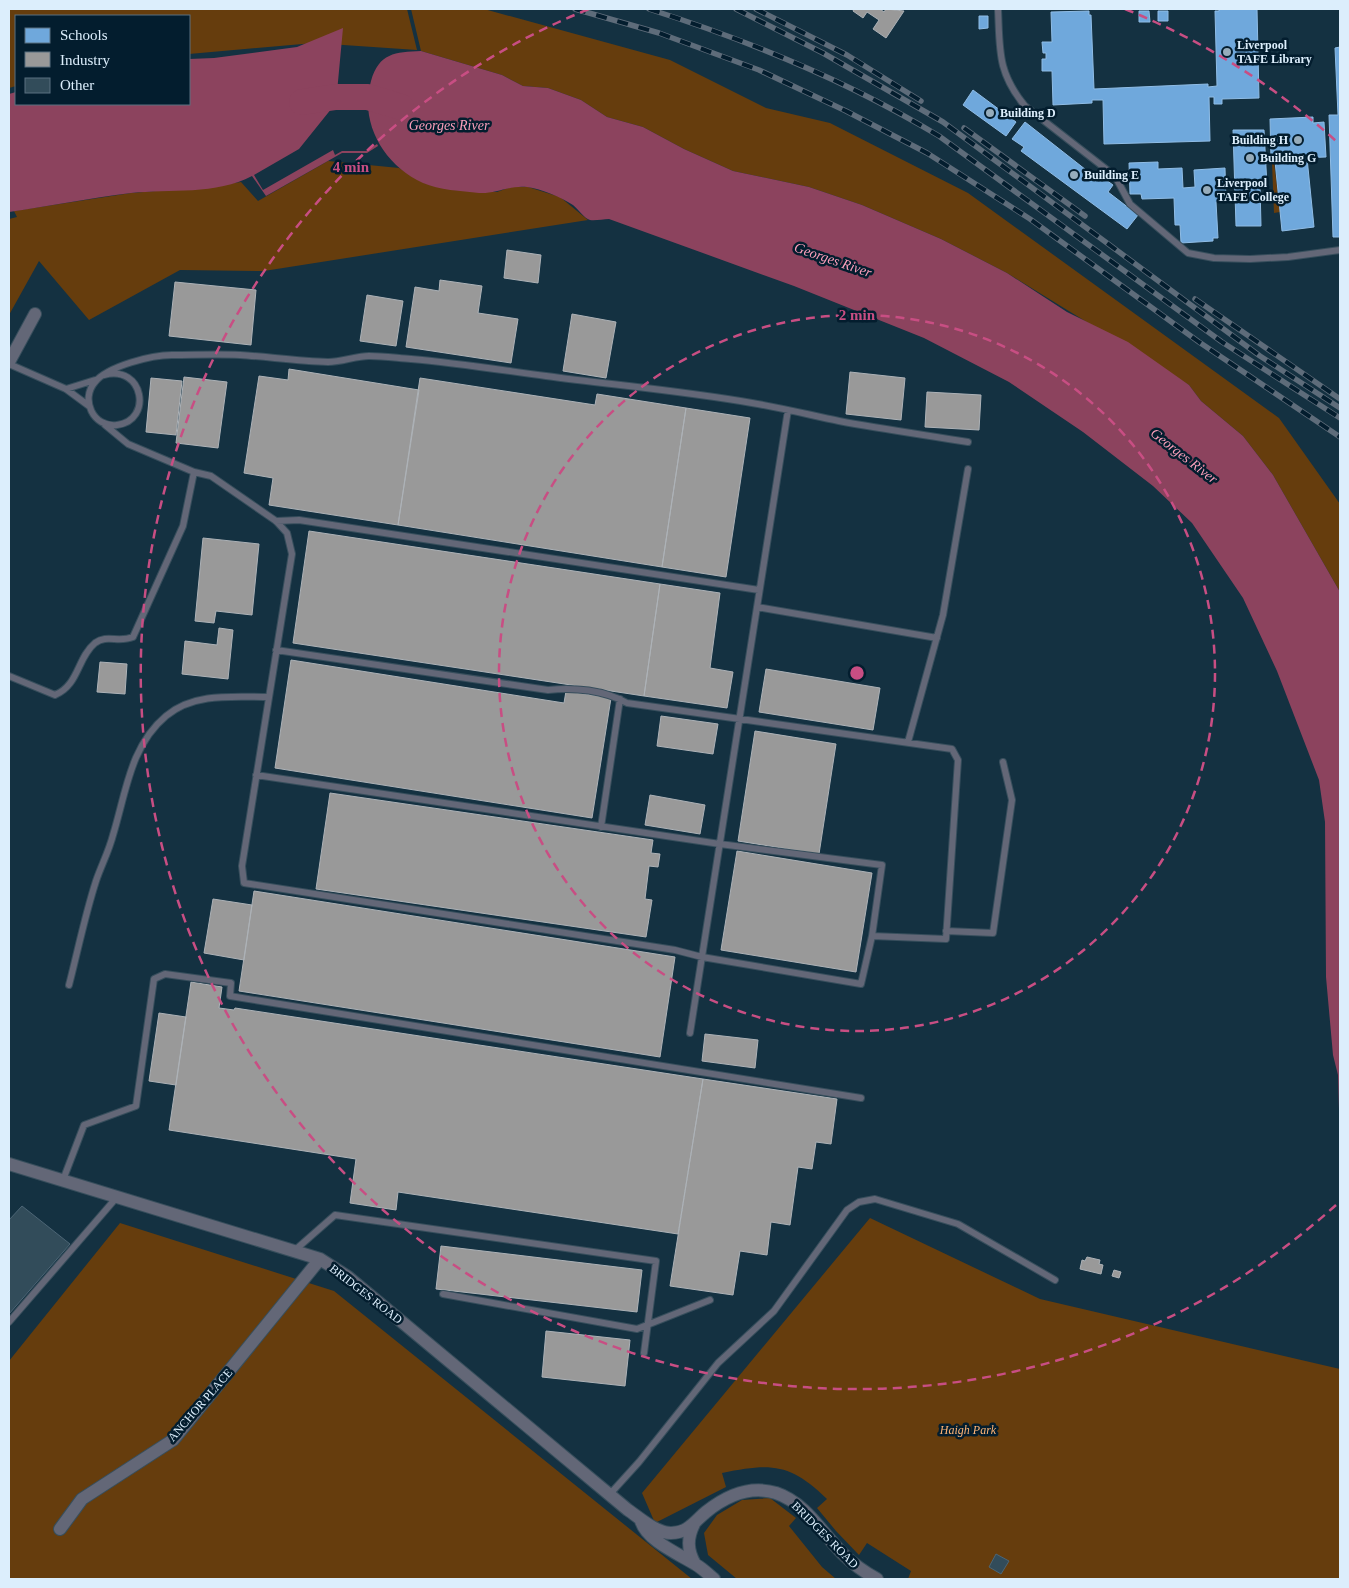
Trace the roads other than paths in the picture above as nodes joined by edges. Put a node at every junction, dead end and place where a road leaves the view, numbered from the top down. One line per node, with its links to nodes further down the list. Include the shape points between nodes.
1 (998, 9): 2 (lane, via 1001,60 1008,82 1025,106 1115,176 1130,204 1188,253 1250,259)
2 (1340, 250)
3 (34, 314): 4 (street)
4 (9, 363): 6 (lane)
5 (101, 377): 6 (lane); 7 (lane, via 89,391); 8 (lane, via 156,355 238,355 331,362 368,356 446,362 752,402); 9 (lane, via 111,373 125,376 136,385 140,399 131,419 117,425)
6 (66, 389): 7 (lane)
7 (89, 406): 9 (lane)
8 (788, 410): 10 (lane); 14 (lane)
9 (103, 423): 12 (lane, via 128,444)
10 (968, 442)
11 (968, 469): 16 (lane)
12 (194, 472): 13 (lane, via 211,476); 18 (lane, via 183,526 133,637 123,641 106,638 96,642 70,686 55,695)
13 (276, 521): 14 (lane, via 299,520); 17 (lane, via 287,533 292,554)
14 (760, 590): 15 (lane)
15 (757, 607): 16 (lane); 21 (lane)
16 (937, 638): 22 (lane)
17 (276, 650): 19 (lane); 20 (lane, via 548,690 566,688)
18 (9, 676)
19 (269, 697): 24 (lane); 30 (lane, via 219,697 194,701 167,715 144,739 128,776)
20 (620, 699): 21 (lane, via 627,703); 25 (lane)
21 (740, 718): 22 (lane); 26 (lane)
22 (908, 742): 27 (lane, via 952,749 958,760)
23 (1003, 762): 27 (lane, via 1012,800 993,934)
24 (256, 775): 25 (lane); 29 (lane, via 242,866 244,883 675,950)
25 (601, 826): 26 (lane)
26 (720, 844): 28 (lane, via 882,865); 29 (lane)
27 (946, 931): 28 (lane, via 946,939)
28 (872, 936): 29 (lane, via 861,984)
29 (702, 957): 31 (lane)
30 (69, 984)
31 (690, 1033)
32 (861, 1098): 34 (lane, via 230,996 231,983 165,974 154,978 136,1106 84,1125)
33 (9, 1164): 34 (street, BRIDGES ROAD)
34 (63, 1180): 35 (street, BRIDGES ROAD)
35 (117, 1197): 36 (street, BRIDGES ROAD); 41 (lane)
36 (294, 1251): 37 (street, BRIDGES ROAD); 42 (lane, via 334,1215 656,1261)
37 (320, 1259): 44 (street, BRIDGES ROAD, via 348,1277); 47 (street, ANCHOR PLACE, via 174,1440 82,1499)
38 (1055, 1280): 44 (lane, via 958,1224 875,1199 859,1202 847,1210 774,1311 718,1363)
39 (443, 1294): 42 (lane, via 638,1329)
40 (710, 1300): 42 (lane)
41 (9, 1322)
42 (648, 1324): 43 (lane)
43 (644, 1353)
44 (610, 1494): 45 (street, BRIDGES ROAD)
45 (644, 1520): 46 (street, BRIDGES ROAD, via 670,1533); 48 (street, BRIDGES ROAD, via 643,1528 680,1558)
46 (694, 1524): 48 (street, via 688,1545); 50 (street, BRIDGES ROAD, via 705,1513 739,1493 759,1490 776,1493 805,1511 847,1558)
47 (60, 1529)
48 (695, 1564): 49 (street, BRIDGES ROAD)
49 (714, 1579)
50 (877, 1579)

